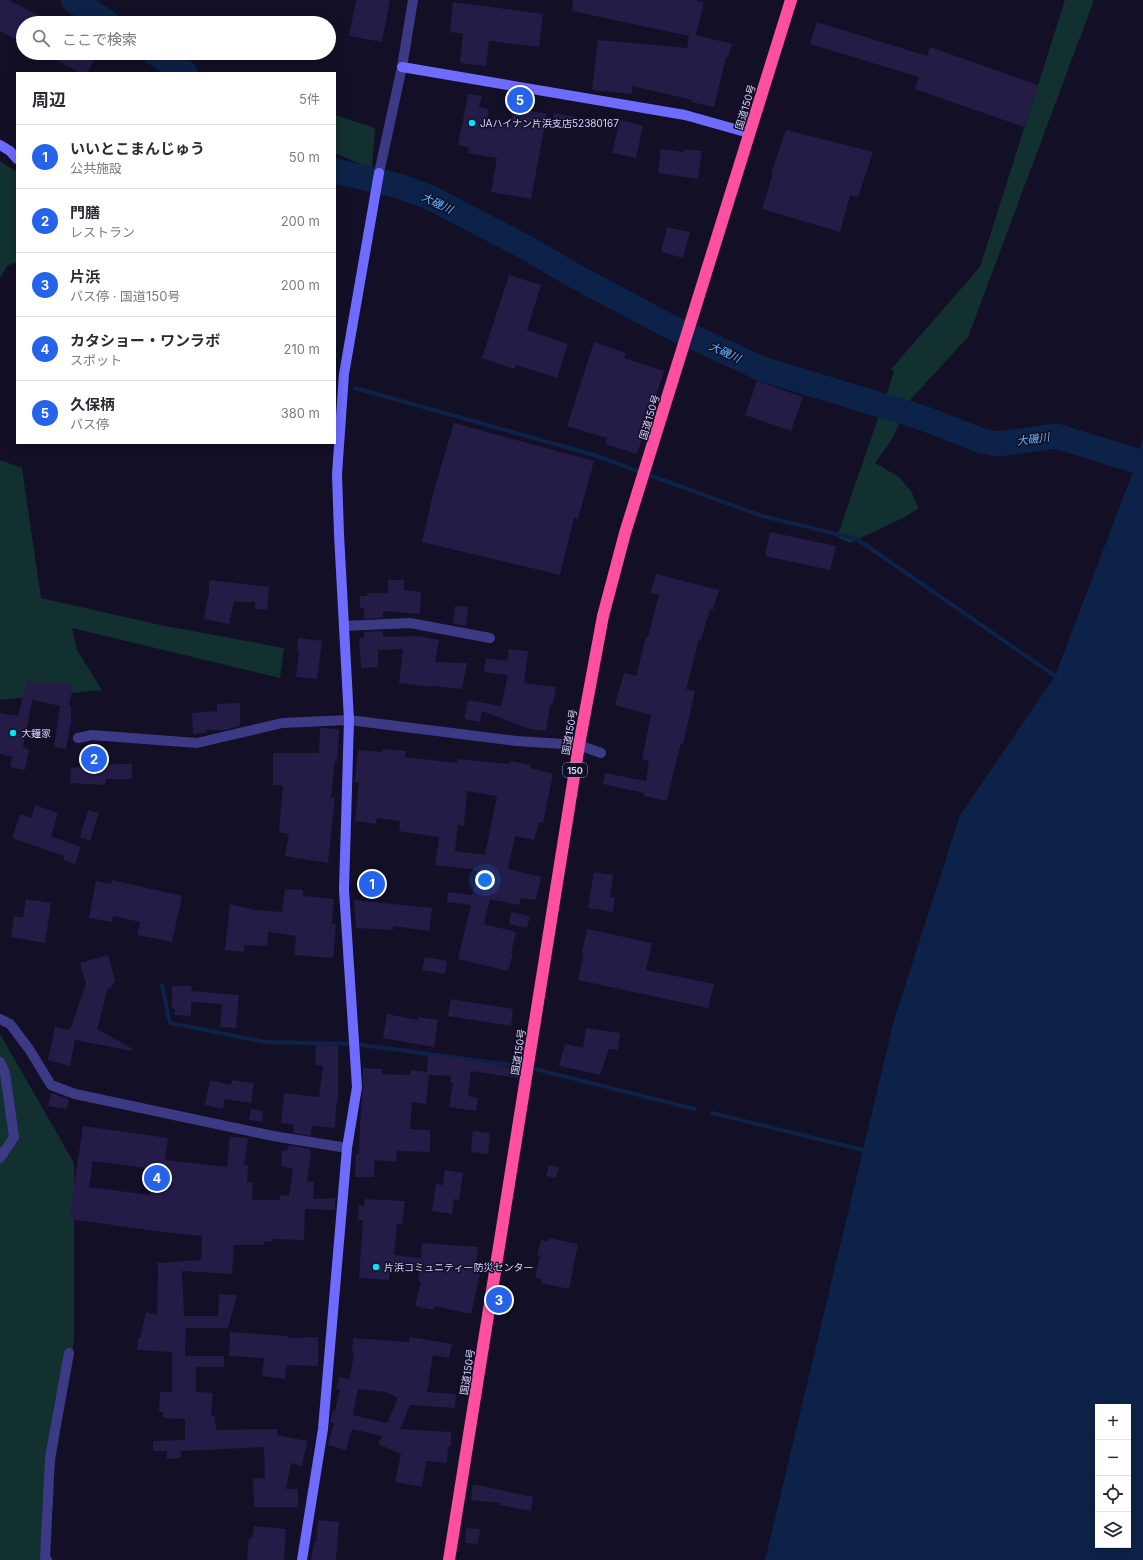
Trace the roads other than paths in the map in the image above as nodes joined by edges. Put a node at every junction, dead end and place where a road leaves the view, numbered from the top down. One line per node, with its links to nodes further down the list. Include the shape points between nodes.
1 (412, 0): 3 (street)
2 (791, 0): 4 (highway, 国道150号 / 150)
3 (402, 67): 4 (street, via 685,115); 7 (street)
4 (749, 132): 12 (highway, 国道150号 / 150, via 625,533 603,616)
5 (0, 145): 6 (street)
6 (16, 158)
7 (339, 373): 8 (street, via 337,474)
8 (344, 626): 9 (street, via 410,623); 10 (street)
9 (490, 638)
10 (349, 720): 11 (street, via 282,723 197,743 92,735); 12 (street, via 516,741); 16 (street, via 344,890 357,1087)
11 (78, 738)
12 (578, 745): 13 (street); 21 (highway, 国道150号 / 150)
13 (601, 753)
14 (0, 1019): 16 (street, via 10,1024 51,1085 75,1094 274,1136)
15 (0, 1062): 17 (street, via 5,1072 14,1137)
16 (347, 1148): 20 (street, via 323,1429)
17 (0, 1158)
18 (69, 1352): 19 (street, via 50,1458 45,1558)
19 (47, 1560)
20 (302, 1560)
21 (449, 1560)

